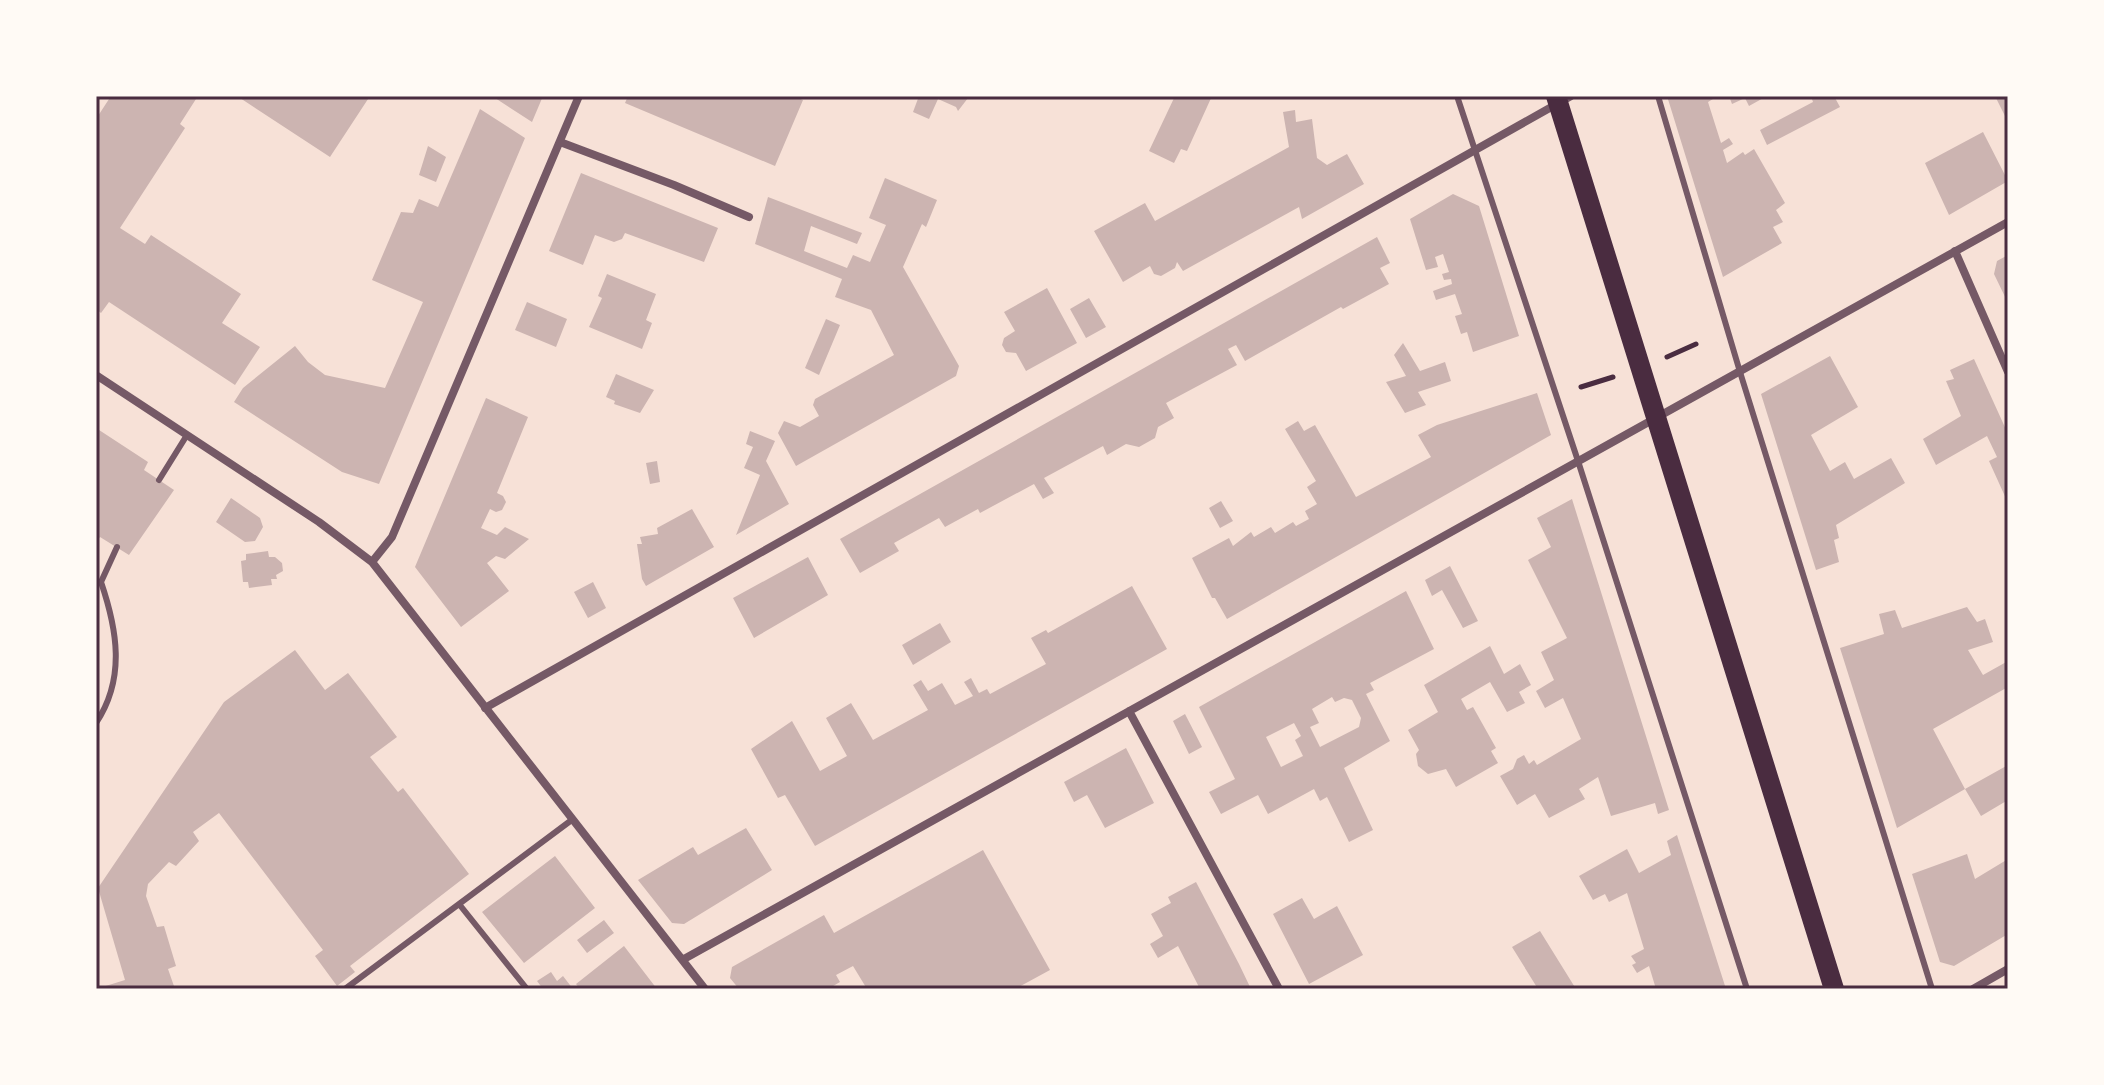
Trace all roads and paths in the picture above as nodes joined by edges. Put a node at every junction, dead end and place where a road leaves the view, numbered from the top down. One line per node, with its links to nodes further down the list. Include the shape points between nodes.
1 (579, 96): 5 (street)
2 (1457, 96): 6 (lane)
3 (1658, 96): 10 (lane)
4 (1562, 98): 6 (street); 13 (main road)
5 (560, 142): 7 (street); 18 (street, via 392,537)
6 (1474, 151): 15 (lane); 19 (street)
7 (749, 217)
8 (2008, 222): 9 (street)
9 (1955, 251): 10 (street); 11 (street)
10 (1740, 372): 13 (street); 32 (lane)
11 (2008, 372)
12 (96, 375): 14 (street)
13 (1656, 419): 15 (street); 31 (main road)
14 (187, 435): 16 (lane); 18 (street)
15 (1578, 461): 20 (street); 30 (lane)
16 (159, 480)
17 (117, 547): 21 (lane, via 101,582 113,616 116,671)
18 (372, 562): 19 (street)
19 (485, 708): 22 (street)
20 (1129, 711): 24 (street); 29 (street)
21 (96, 723)
22 (573, 819): 23 (lane); 24 (street)
23 (459, 904): 26 (lane); 27 (lane)
24 (684, 959): 28 (street)
25 (2008, 969): 33 (street)
26 (345, 989)
27 (527, 989)
28 (705, 989)
29 (1279, 989)
30 (1747, 989)
31 (1834, 989)
32 (1932, 989)
33 (1973, 989)

